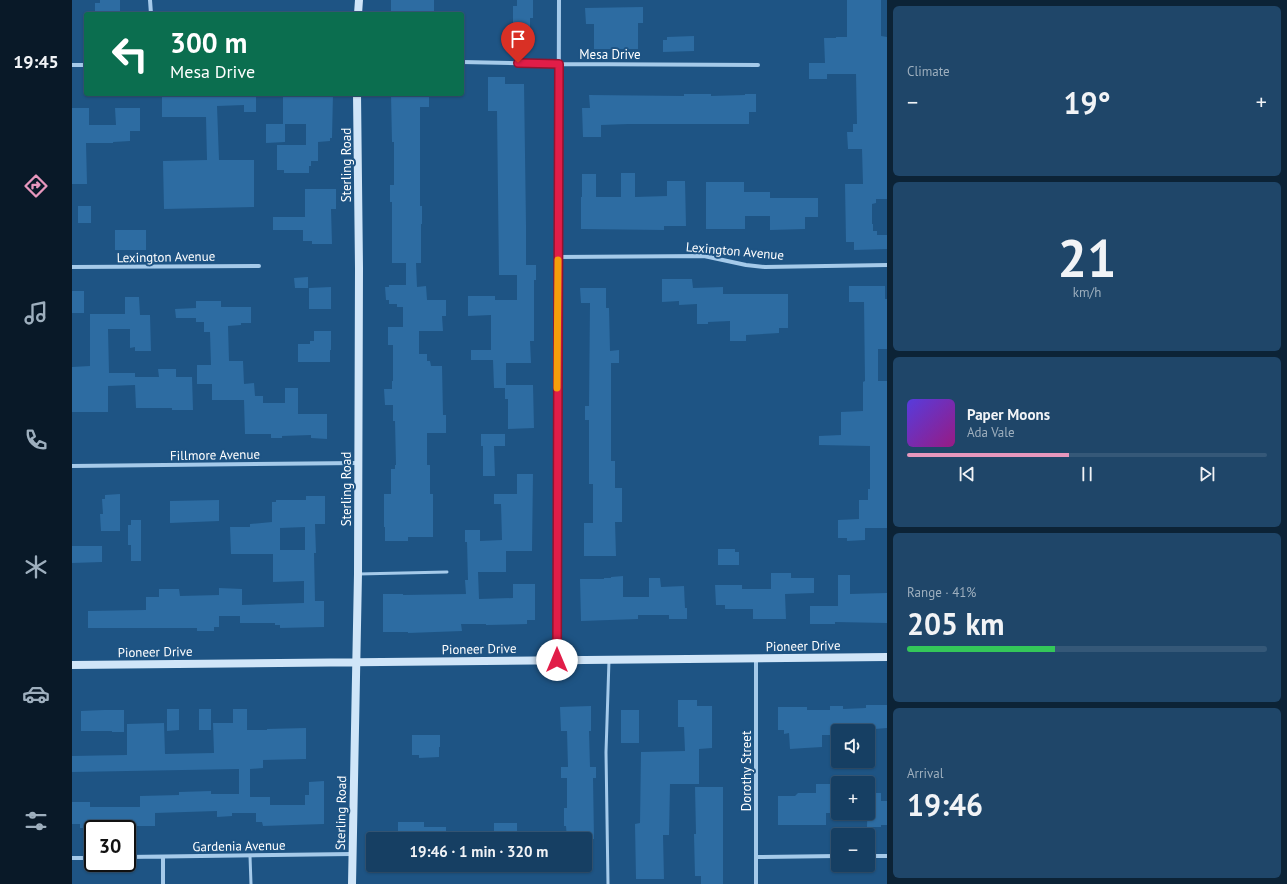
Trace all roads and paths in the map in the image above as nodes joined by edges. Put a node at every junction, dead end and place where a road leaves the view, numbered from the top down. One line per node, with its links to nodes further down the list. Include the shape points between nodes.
1 (150, 0): 4 (street)
2 (359, 0): 5 (street)
3 (559, 0): 7 (street)
4 (151, 12)
5 (358, 12)
6 (464, 62): 7 (street, Mesa Drive)
7 (559, 64): 10 (street, Mesa Drive); 12 (street)
8 (72, 65): 9 (street)
9 (84, 65)
10 (758, 65)
11 (357, 96): 16 (street, Sterling Road)
12 (558, 257): 14 (street, Lexington Avenue, via 704,256 746,265); 22 (street)
13 (260, 266): 15 (street, Lexington Avenue)
14 (887, 266)
15 (72, 267)
16 (358, 463): 17 (street, Fillmore Avenue); 19 (street, Sterling Road)
17 (72, 466)
18 (448, 572): 19 (lane)
19 (358, 574): 24 (street, Sterling Road)
20 (887, 658): 21 (street, Pioneer Drive)
21 (756, 659): 23 (street, Pioneer Drive); 33 (street, Dorothy Street)
22 (557, 660): 23 (street, Pioneer Drive); 24 (street, Pioneer Drive)
23 (609, 660): 39 (lane, via 606,752)
24 (357, 662): 25 (street, Pioneer Drive); 26 (street, Sterling Road)
25 (72, 665)
26 (352, 854): 27 (street, Gardenia Avenue); 38 (street, Sterling Road)
27 (250, 856): 32 (street, Gardenia Avenue); 37 (lane)
28 (831, 856): 33 (street)
29 (875, 856): 30 (street)
30 (887, 856)
31 (136, 857): 32 (street, Gardenia Avenue)
32 (163, 857): 36 (street)
33 (756, 857): 40 (street, Dorothy Street)
34 (72, 858): 35 (street)
35 (84, 858)
36 (163, 884)
37 (251, 884)
38 (352, 884)
39 (608, 884)
40 (756, 884)

